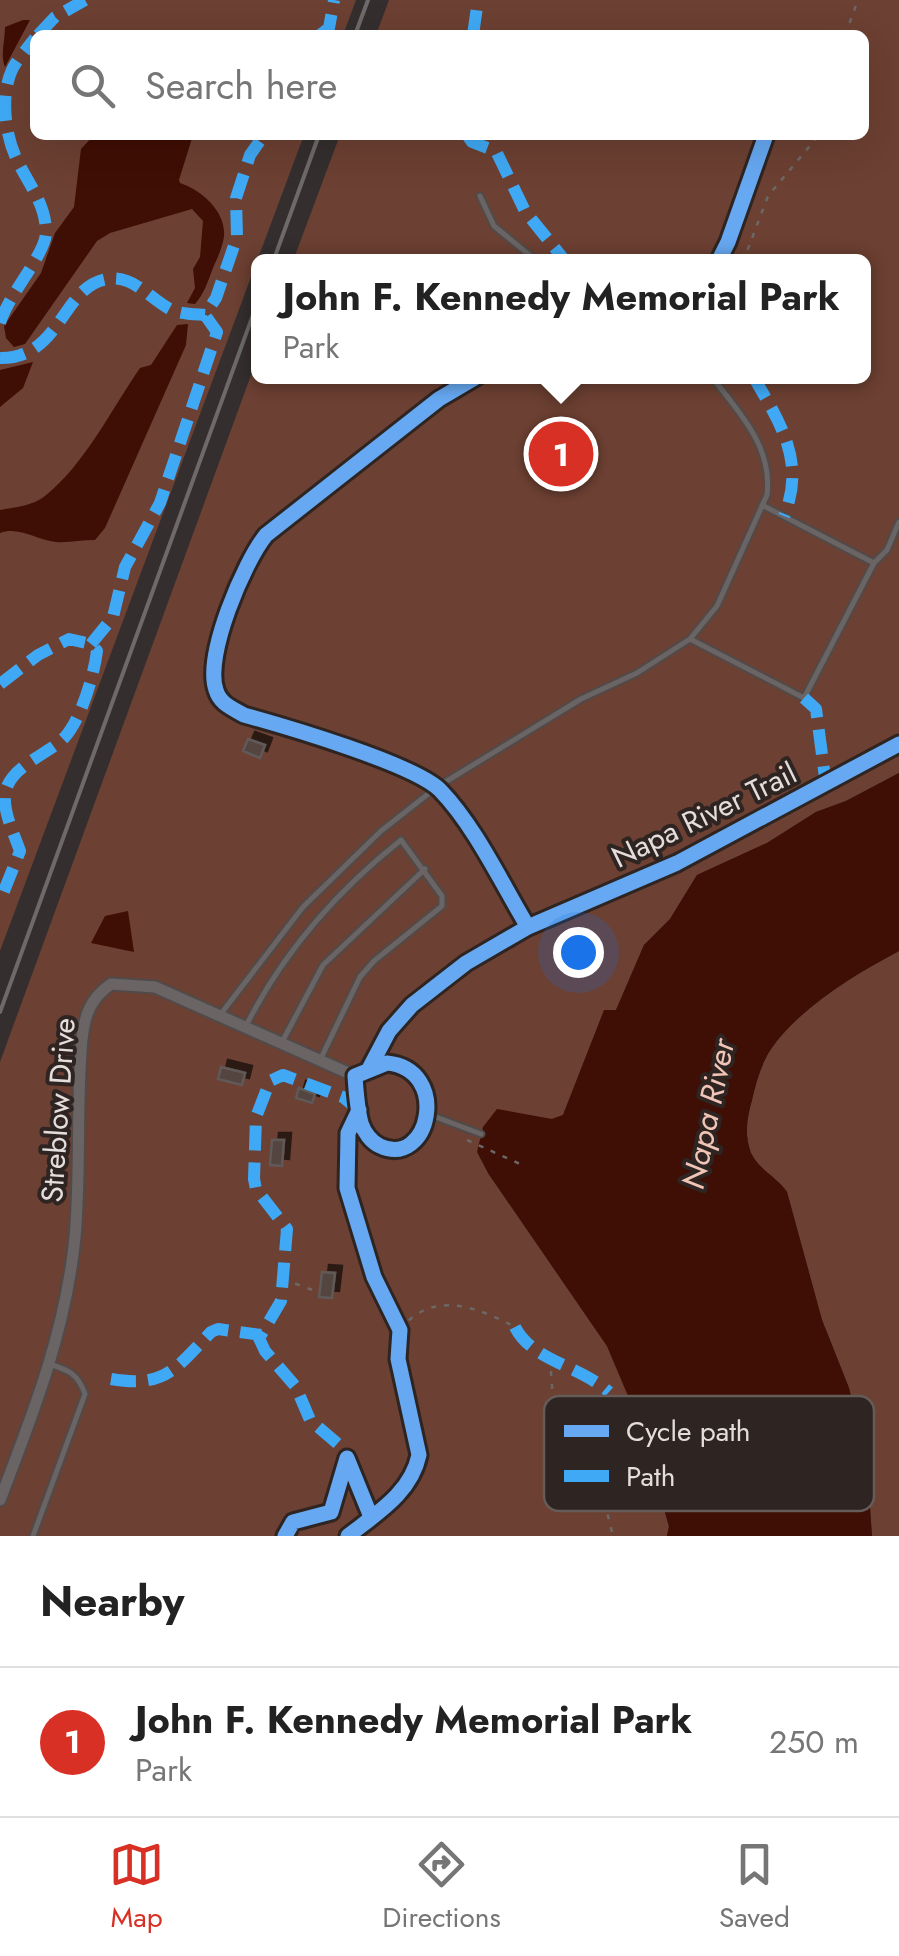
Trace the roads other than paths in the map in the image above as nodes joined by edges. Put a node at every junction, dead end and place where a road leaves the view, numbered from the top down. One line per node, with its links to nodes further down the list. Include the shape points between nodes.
1 (480, 196): 2 (lane, via 494,226)
2 (528, 254)
3 (717, 384): 4 (lane, via 752,428 766,462)
4 (762, 505): 6 (lane); 7 (lane, via 717,606)
5 (899, 522): 6 (lane)
6 (874, 563): 7 (lane, via 804,698)
7 (690, 639): 9 (lane, via 437,787 381,831 303,907)
8 (424, 870): 10 (lane, via 401,840 377,859 292,948); 11 (lane, via 323,964); 12 (lane, via 442,906 360,977)
9 (220, 1014): 10 (street, Streblow Drive); 16 (street, Streblow Drive, via 155,987 121,983 100,992 88,1008 75,1236)
10 (246, 1026): 11 (street, Streblow Drive)
11 (282, 1042): 12 (street, Streblow Drive)
12 (320, 1060): 13 (street, Streblow Drive)
13 (354, 1076): 14 (street, via 397,1064 420,1083); 14 (street, via 361,1124 382,1147 408,1146)
14 (428, 1114): 15 (lane)
15 (481, 1134)
16 (50, 1364): 17 (street, Streblow Drive); 18 (lane, via 70,1371 85,1394)
17 (0, 1500)
18 (33, 1536)

